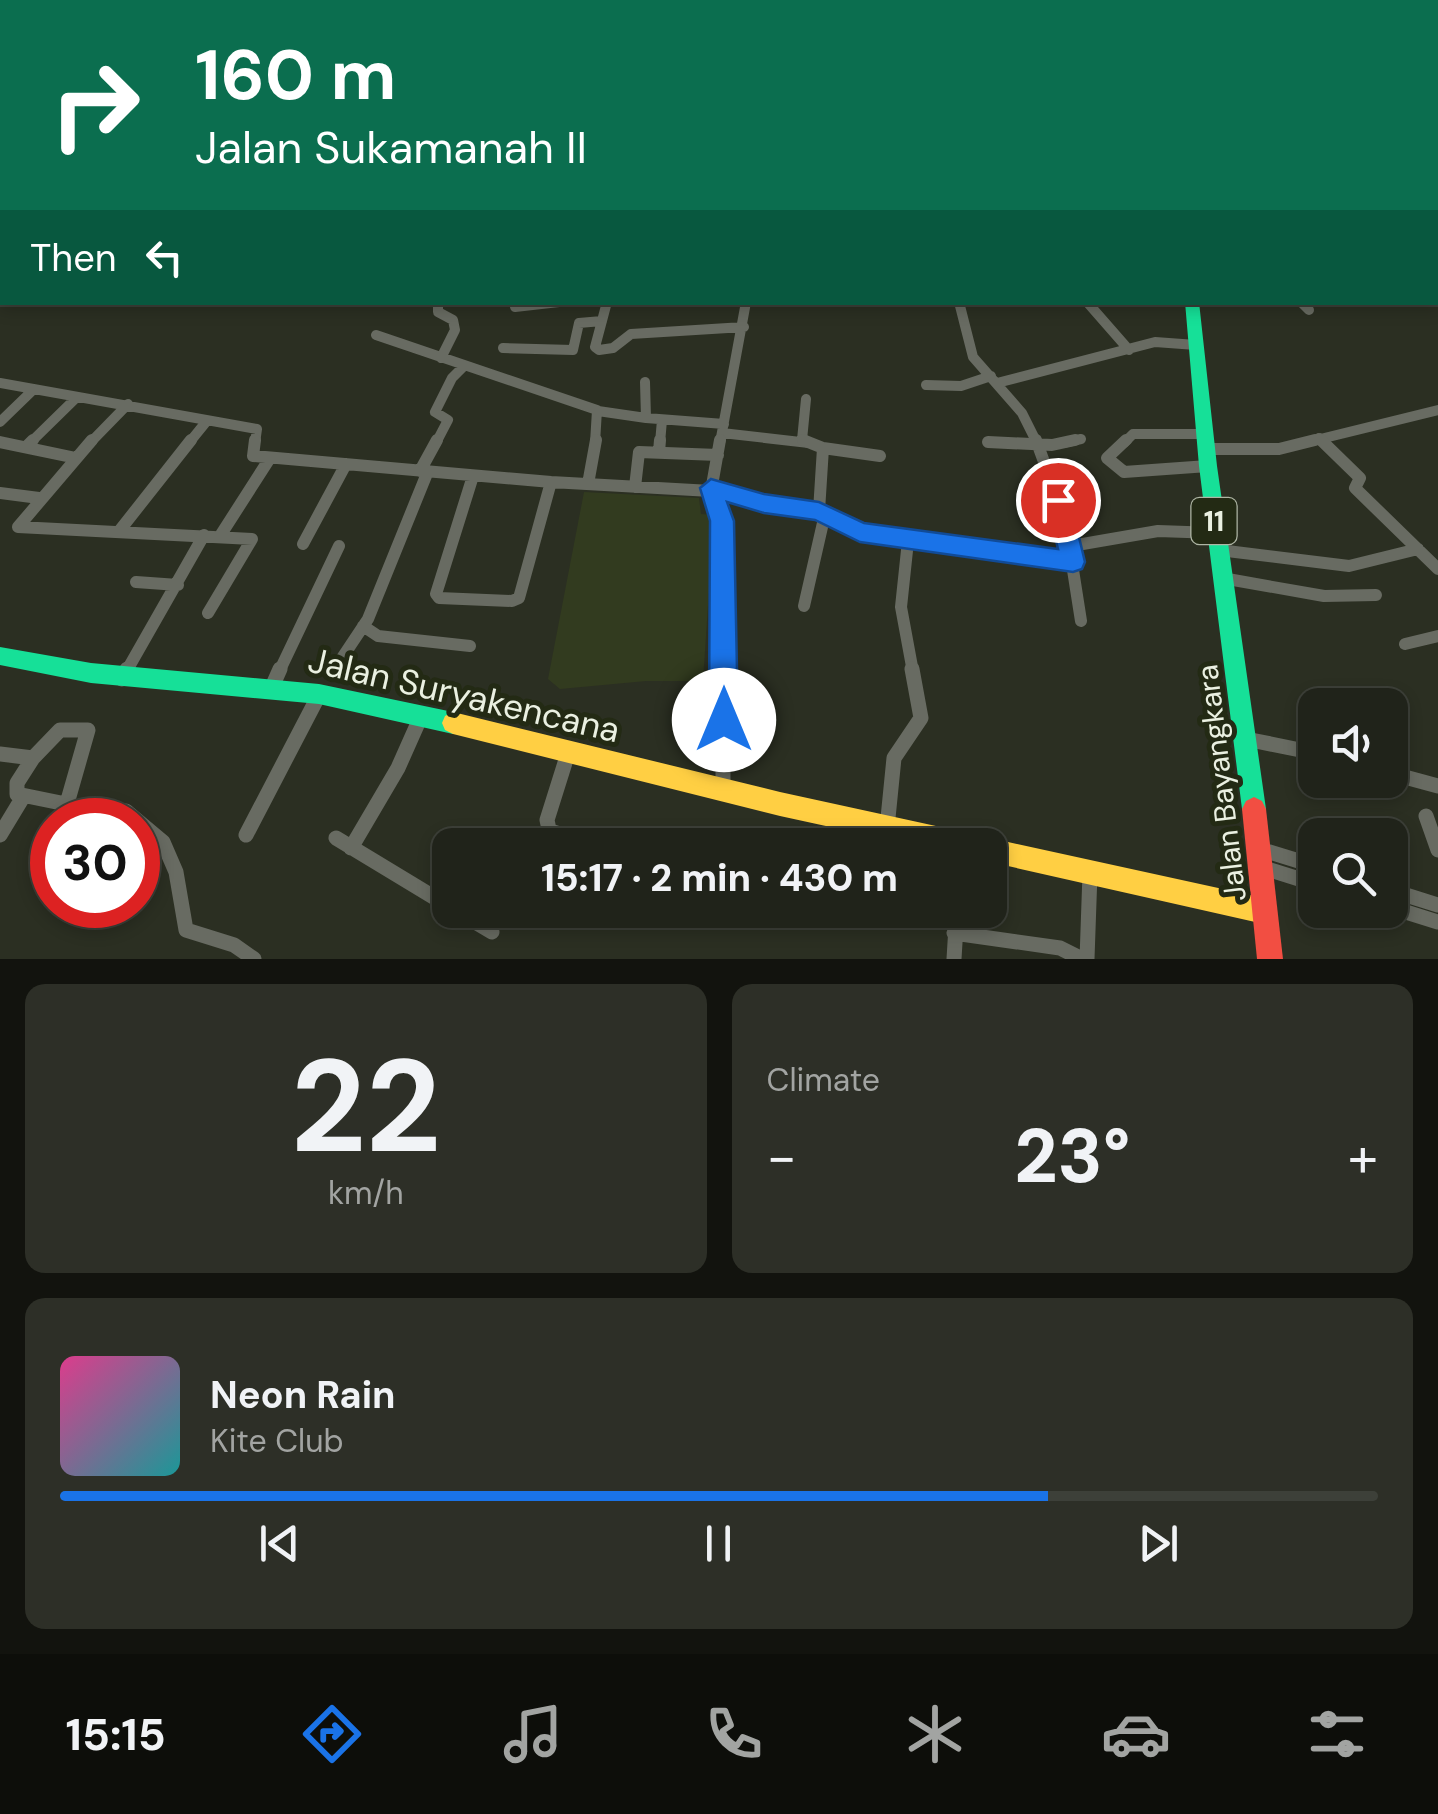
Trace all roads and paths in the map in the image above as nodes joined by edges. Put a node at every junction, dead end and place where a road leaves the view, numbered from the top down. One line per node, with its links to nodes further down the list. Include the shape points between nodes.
1 (438, 305): 15 (street, via 456,334)
2 (533, 305): 8 (street)
3 (606, 305): 9 (street)
4 (746, 305): 10 (street)
5 (960, 305): 17 (street, via 970,352)
6 (1090, 305): 14 (street)
7 (1192, 305): 12 (main road, Jalan Bayangkara / 11)
8 (515, 307)
9 (602, 321): 10 (street, via 599,350 631,334); 13 (street, via 579,323 573,350)
10 (744, 326): 31 (street)
11 (376, 334): 15 (street)
12 (1196, 345): 14 (street, via 1163,341); 40 (main road, Jalan Bayangkara / 11)
13 (503, 348)
14 (1129, 350): 17 (street)
15 (441, 358): 16 (street)
16 (464, 366): 26 (street); 47 (street, via 436,409 448,420)
17 (994, 380): 20 (street); 37 (street)
18 (646, 382): 27 (street)
19 (0, 383): 21 (street)
20 (926, 385)
21 (34, 389): 22 (street); 29 (street)
22 (77, 397): 24 (street); 38 (street)
23 (806, 399): 34 (street)
24 (128, 404): 30 (street); 44 (street)
25 (1438, 410): 32 (street)
26 (598, 411): 27 (street); 50 (street)
27 (646, 418): 28 (street)
28 (662, 420): 31 (street); 41 (street)
29 (0, 422)
30 (206, 422): 45 (street, via 257,429 250,454); 56 (street)
31 (723, 428): 34 (street); 42 (street)
32 (1319, 438): 40 (street, via 1278,449); 64 (street, via 1360,478 1355,488)
33 (1081, 439): 37 (street)
34 (802, 440): 39 (street)
35 (988, 442): 37 (street)
36 (2, 444): 38 (street)
37 (1039, 445): 63 (street)
38 (26, 446): 44 (street)
39 (823, 448): 43 (street); 55 (street)
40 (1206, 449): 40 (street, via 1132,434 1107,458 1124,472); 60 (main road, Jalan Bayangkara / 11)
41 (658, 452): 42 (street); 51 (street, via 639,452)
42 (718, 455): 52 (street)
43 (880, 456)
44 (76, 458): 54 (street)
45 (270, 458): 46 (street); 58 (street)
46 (346, 464): 47 (street); 61 (street)
47 (424, 471): 48 (street); 74 (street)
48 (473, 476): 49 (street); 49 (street, via 439,598 519,598)
49 (550, 482): 50 (street)
50 (588, 484): 51 (street)
51 (634, 487): 52 (street)
52 (711, 489): 55 (street); 91 (street, via 722,521)
53 (0, 493): 54 (street)
54 (39, 498): 56 (street, via 19,529)
55 (822, 513): 59 (street, via 860,532); 71 (street)
56 (120, 530): 57 (street)
57 (204, 535): 58 (street); 69 (street)
58 (220, 536): 72 (street, via 252,539)
59 (908, 542): 65 (street); 97 (street, via 901,606 921,718 894,758)
60 (1217, 542): 63 (street, via 1158,531); 64 (street, via 1349,566); 67 (main road, Jalan Bayangkara / 11)
61 (304, 544)
62 (339, 546): 81 (street)
63 (1071, 546): 65 (street)
64 (1418, 549): 66 (street)
65 (1073, 562): 73 (street)
66 (1438, 569)
67 (1222, 578): 70 (street, via 1324,596); 84 (main road, Jalan Bayangkara / 11)
68 (136, 582): 69 (street)
69 (178, 585): 80 (street)
70 (1376, 596)
71 (804, 606)
72 (208, 613)
73 (1081, 621)
74 (363, 626): 77 (street, via 378,636); 79 (street)
75 (1438, 636): 76 (street)
76 (1406, 644)
77 (470, 646)
78 (0, 656): 80 (main road, Jalan Suryakencana)
79 (340, 661)
80 (122, 679): 81 (main road, Jalan Suryakencana)
81 (272, 687): 82 (main road, Jalan Suryakencana)
82 (320, 693): 83 (main road, Jalan Suryakencana); 99 (street)
83 (422, 714): 85 (main road, Jalan Suryakencana); 108 (street, via 398,768 343,843)
84 (1246, 739): 86 (street); 103 (main road, Jalan Bayangkara / 11)
85 (569, 750): 91 (main road, Jalan Suryakencana); 96 (street)
86 (1298, 750)
87 (0, 754): 88 (street)
88 (33, 758): 92 (street, via 17,783); 94 (street, via 60,730 88,730)
89 (1408, 778): 90 (street)
90 (1438, 786)
91 (723, 789): 97 (main road, Jalan Suryakencana)
92 (23, 797): 93 (street); 98 (street)
93 (30, 798)
94 (68, 798)
95 (1426, 816): 101 (street)
96 (546, 828)
97 (887, 828)
98 (0, 835)
99 (246, 835)
100 (160, 838): 118 (street, via 176,872 186,930 234,945)
101 (1438, 850)
102 (1007, 854): 105 (main road)
103 (1260, 858): 104 (street); 106 (street); 110 (main road, Jalan Bayangkara / 11)
104 (1298, 864)
105 (1090, 874): 110 (main road); 117 (street)
106 (1298, 876)
107 (1408, 895): 109 (street)
108 (432, 897)
109 (1438, 904)
110 (1264, 912): 120 (main road, Jalan Bayangkara / 11)
111 (1408, 913): 112 (street)
112 (1438, 922)
113 (485, 928): 115 (street)
114 (954, 928): 116 (street)
115 (492, 932)
116 (954, 933): 117 (street); 119 (street)
117 (1082, 957)
118 (254, 959)
119 (954, 959)
120 (1270, 959)

